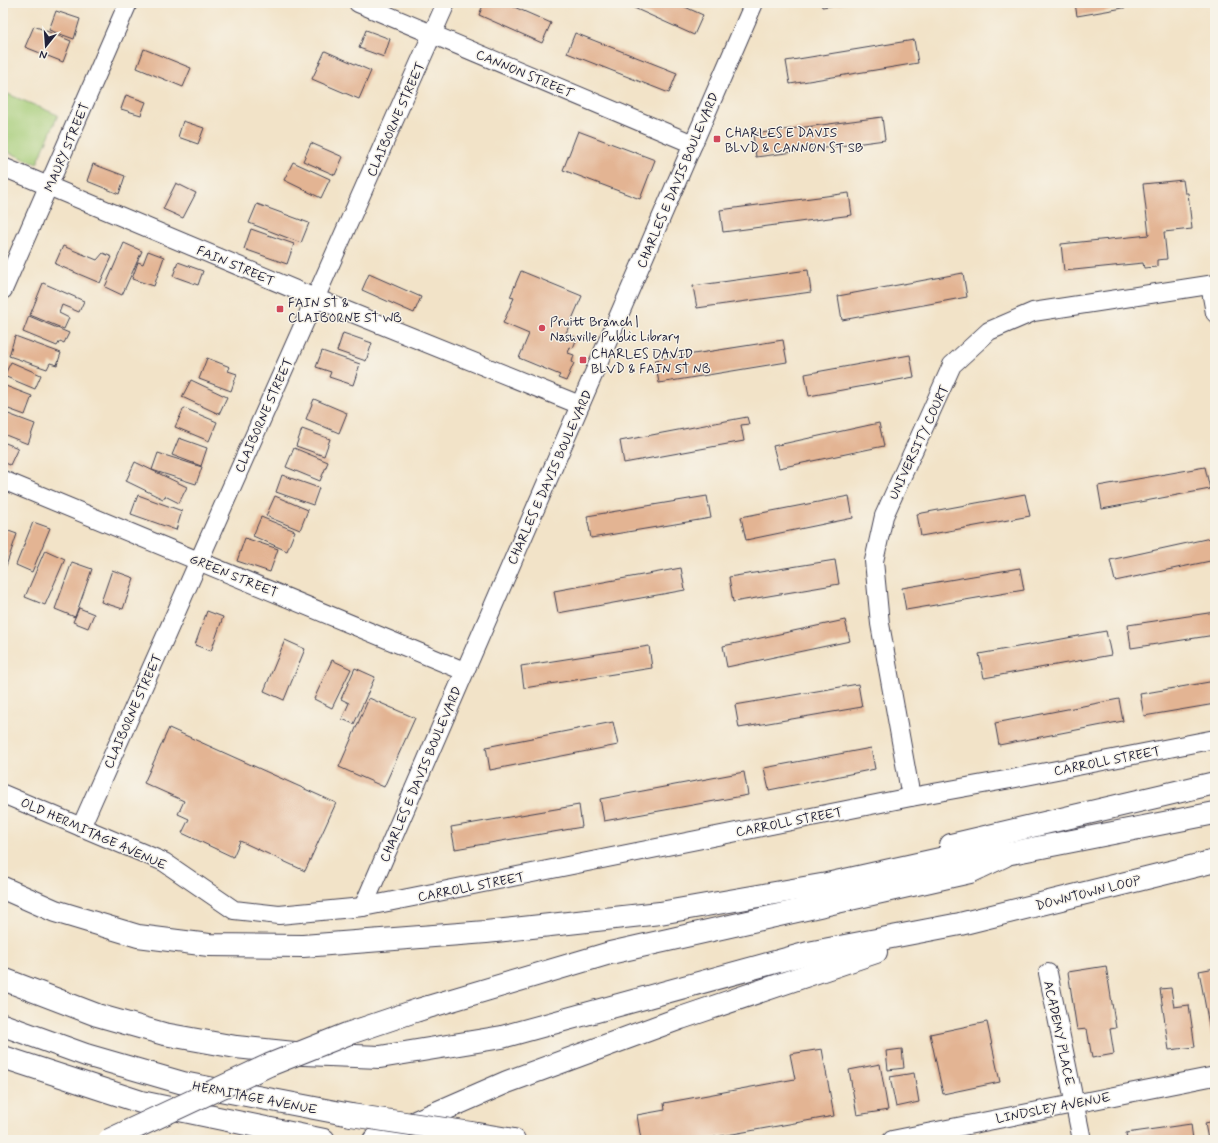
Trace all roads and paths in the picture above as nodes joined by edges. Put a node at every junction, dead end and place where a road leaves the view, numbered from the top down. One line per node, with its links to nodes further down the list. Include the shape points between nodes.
1 (128, 3): 8 (street, MAURY STREET)
2 (358, 3): 5 (street, CANNON STREET)
3 (446, 3): 5 (street, CLAIBORNE STREET)
4 (754, 3): 6 (street, CHARLES E DAVIS BOULEVARD)
5 (432, 34): 6 (street, CANNON STREET); 11 (street, CLAIBORNE STREET)
6 (693, 144): 13 (street, CHARLES E DAVIS BOULEVARD)
7 (3, 167): 8 (street, FAIN STREET)
8 (49, 186): 10 (street, MAURY STREET); 11 (street, FAIN STREET)
9 (1212, 284): 12 (street); 20 (street, UNIVERSITY COURT, via 1033,312 989,331 952,366 884,516 874,561 880,624)
10 (3, 290)
11 (315, 298): 13 (street, FAIN STREET); 15 (street, CLAIBORNE STREET)
12 (1215, 313)
13 (580, 406): 16 (street, CHARLES E DAVIS BOULEVARD)
14 (3, 480): 15 (street, GREEN STREET)
15 (198, 561): 16 (street, GREEN STREET); 22 (street, CLAIBORNE STREET)
16 (464, 671): 27 (street, CHARLES E DAVIS BOULEVARD)
17 (1215, 739): 20 (street, CARROLL STREET)
18 (1215, 783): 25 (main road, via 867,864)
19 (3, 794): 22 (street, OLD HERMITAGE AVENUE)
20 (911, 797): 27 (street, CARROLL STREET)
21 (1215, 813): 23 (main road)
22 (81, 827): 27 (street, OLD HERMITAGE AVENUE, via 164,862 234,910 279,915)
23 (1006, 854): 25 (main road, via 967,853); 36 (main road, bridge, via 970,872 610,953 418,1010 347,1034 269,1065)
24 (1215, 861): 28 (main road, DOWNTOWN LOOP)
25 (827, 884): 26 (main road, via 660,913 486,932 303,946 209,945 138,936 55,911)
26 (3, 888)
27 (363, 907)
28 (960, 924): 30 (main road, via 808,953 502,1037 380,1057 304,1054 236,1047 164,1034 97,1015); 37 (main road, via 776,985 514,1079)
29 (1048, 973): 34 (street, ACADEMY PLACE)
30 (3, 979)
31 (3, 1025): 38 (main road, HERMITAGE AVENUE, bridge, via 86,1055 183,1083 351,1115)
32 (3, 1057): 35 (main road, via 140,1102)
33 (1215, 1076): 34 (street, LINDSLEY AVENUE)
34 (1075, 1102): 39 (street, LINDSLEY AVENUE); 40 (street, ACADEMY PLACE)
35 (315, 1138)
36 (110, 1140)
37 (374, 1140)
38 (514, 1140)
39 (892, 1140)
40 (1082, 1140)

